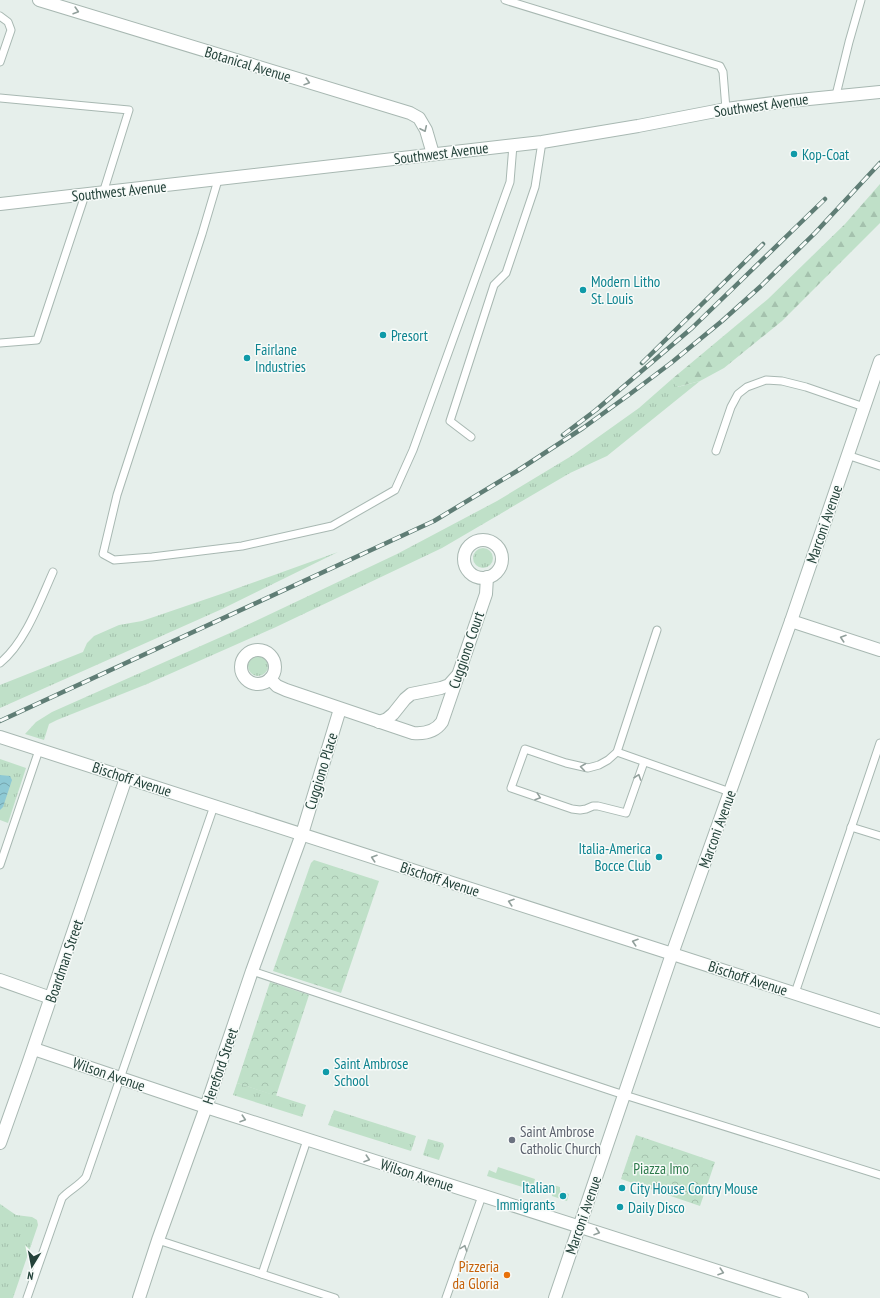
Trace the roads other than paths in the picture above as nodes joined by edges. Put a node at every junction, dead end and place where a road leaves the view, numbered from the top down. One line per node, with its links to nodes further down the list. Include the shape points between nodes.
1 (38, 0): 12 (street, Botanical Avenue, one-way to 12, via 410,113 419,118 426,130)
2 (505, 0): 9 (lane, via 720,66 723,72)
3 (861, 0): 7 (lane)
4 (0, 16): 5 (lane, via 8,22 11,30)
5 (0, 62)
6 (880, 92): 7 (street, Southwest Avenue)
7 (836, 95): 9 (street, Southwest Avenue)
8 (0, 98): 14 (lane, via 129,110)
9 (726, 109): 10 (street, Southwest Avenue)
10 (542, 142): 11 (street, Southwest Avenue); 20 (lane, via 535,187 506,273 494,285 450,421)
11 (513, 145): 12 (street, Southwest Avenue); 13 (lane, via 510,182 413,450 395,490 332,526 242,546 114,560 102,554 117,495)
12 (433, 154): 13 (street, Southwest Avenue)
13 (218, 180): 14 (street, Southwest Avenue)
14 (103, 192): 15 (street, Southwest Avenue)
15 (85, 195): 16 (street, Southwest Avenue); 17 (lane, via 38,340)
16 (0, 204)
17 (0, 343)
18 (880, 361): 19 (street, Marconi Avenue)
19 (864, 407): 21 (lane, via 806,387 766,380 747,387 738,394); 22 (street, Marconi Avenue)
20 (471, 438)
21 (716, 451)
22 (847, 455): 23 (lane); 26 (street, Marconi Avenue)
23 (880, 466)
24 (53, 572): 29 (lane, via 22,637 12,652)
25 (487, 577): 30 (street, Cuggiono Court, via 486,594)
26 (791, 621): 28 (street, one-way to 26); 40 (street, Marconi Avenue)
27 (657, 630): 37 (lane)
28 (880, 650)
29 (0, 663)
30 (458, 676): 33 (street, via 441,688 411,694 393,714); 33 (street, Cuggiono Court, via 438,728 413,733)
31 (270, 679): 32 (street, via 286,690)
32 (340, 709): 33 (street); 43 (street, Cuggiono Place)
33 (379, 722)
34 (0, 737): 36 (street, Bischoff Avenue)
35 (880, 742): 42 (lane)
36 (39, 750): 39 (street, Bischoff Avenue); 45 (lane)
37 (617, 752): 38 (lane); 38 (lane, one-way to 38, via 599,765 588,768 525,749 511,788 572,809 598,806 626,812)
38 (644, 762): 40 (lane)
39 (126, 778): 41 (street, Bischoff Avenue); 50 (street, Boardman Street)
40 (730, 792): 46 (street, Marconi Avenue)
41 (214, 806): 43 (street, Bischoff Avenue); 53 (lane)
42 (851, 827): 44 (lane); 49 (lane)
43 (302, 834): 46 (street, Bischoff Avenue, one-way to 43); 47 (street, Hereford Street)
44 (880, 836)
45 (0, 865)
46 (672, 954): 49 (street, Bischoff Avenue); 54 (street, Marconi Avenue)
47 (252, 971): 54 (lane); 55 (street, Hereford Street)
48 (0, 980): 50 (street)
49 (796, 994): 51 (street, Bischoff Avenue)
50 (51, 998): 52 (street, Boardman Street)
51 (880, 1021)
52 (34, 1049): 53 (street, Wilson Avenue); 57 (street, Boardman Street)
53 (121, 1079): 55 (street, Wilson Avenue); 63 (lane, via 86,1177 62,1198)
54 (624, 1094): 58 (lane); 60 (street, Marconi Avenue)
55 (206, 1107): 56 (street, Wilson Avenue, one-way to 56); 61 (street, Hereford Street)
56 (307, 1140): 59 (street, Wilson Avenue, one-way to 59); 62 (lane)
57 (0, 1143)
58 (880, 1174)
59 (482, 1196): 60 (street, Wilson Avenue); 66 (lane, one-way to 59)
60 (579, 1226): 67 (street, Marconi Avenue); 68 (street, Wilson Avenue, one-way to 68)
61 (158, 1240): 62 (lane); 64 (street, Hereford Street)
62 (262, 1274): 65 (lane)
63 (27, 1298)
64 (139, 1298)
65 (335, 1298)
66 (446, 1298)
67 (555, 1298)
68 (802, 1298)

